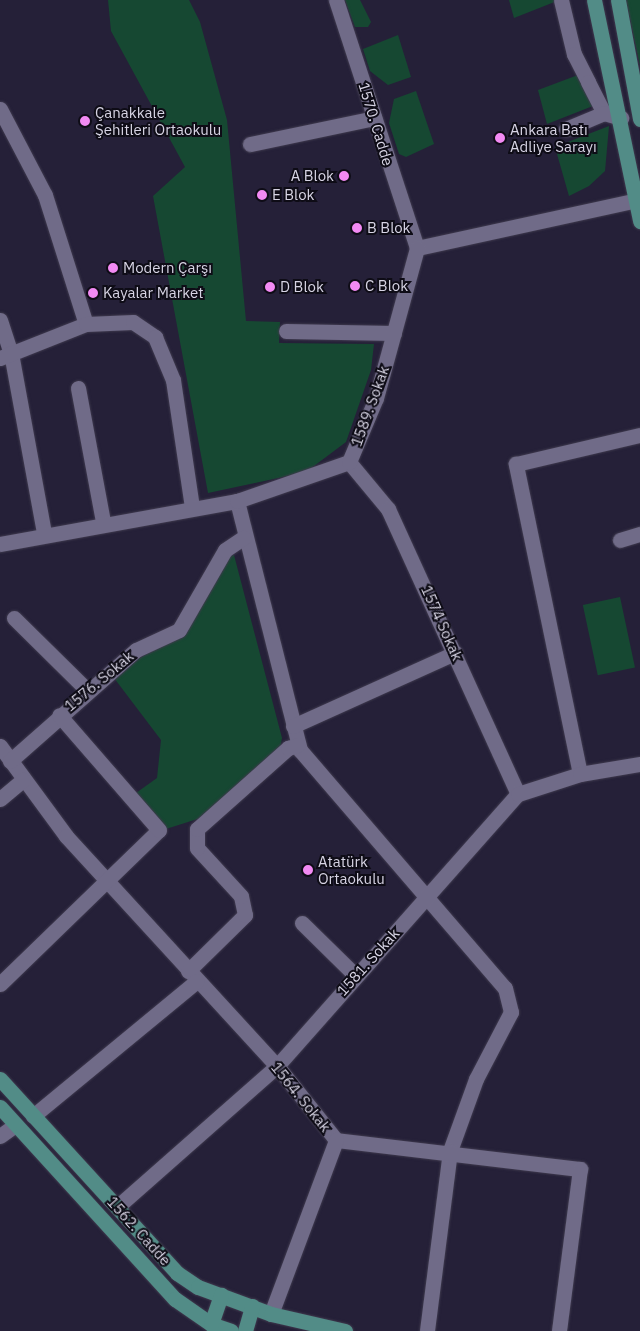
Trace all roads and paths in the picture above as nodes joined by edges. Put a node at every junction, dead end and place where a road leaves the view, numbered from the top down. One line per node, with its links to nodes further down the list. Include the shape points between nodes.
1 (336, 0): 7 (street, 1570. Cadde)
2 (561, 0): 6 (street, via 574,54)
3 (594, 0): 8 (main road)
4 (618, 0): 9 (main road)
5 (0, 109): 16 (street, via 45,195)
6 (604, 113): 8 (street); 10 (street)
7 (374, 118): 11 (street); 14 (street, 1570. Cadde)
8 (620, 118): 12 (main road)
9 (640, 120)
10 (566, 129)
11 (250, 144)
12 (637, 200): 13 (main road); 14 (street)
13 (640, 221)
14 (417, 248): 18 (street, 1589. Sokak)
15 (0, 320): 19 (street)
16 (86, 324): 19 (street); 24 (street, via 133,322 155,337 173,380)
17 (286, 331): 18 (street)
18 (394, 333): 22 (street, 1589. Sokak, via 376,398)
19 (5, 356): 26 (street)
20 (78, 388): 25 (street)
21 (640, 435): 40 (street, via 516,464)
22 (349, 462): 23 (street, 1589. Sokak); 32 (street, 1574 Sokak, via 388,510)
23 (237, 501): 24 (street, 1589. Sokak); 28 (street)
24 (192, 507): 25 (street, 1589. Sokak)
25 (103, 522): 26 (street, 1589. Sokak)
26 (44, 533): 30 (street, 1589. Sokak)
27 (640, 534): 29 (street)
28 (243, 538): 33 (street, 1576. Sokak, via 225,550 178,630 136,650); 35 (street)
29 (620, 540)
30 (0, 544)
31 (14, 618): 33 (street)
32 (455, 653): 35 (street); 42 (street, 1574 Sokak)
33 (87, 690): 34 (street, 1576. Sokak)
34 (59, 716): 38 (street, 1576. Sokak); 44 (street, via 159,830)
35 (293, 726): 36 (street)
36 (298, 745): 45 (street); 48 (street, via 288,748 198,829 197,848 241,896 245,915)
37 (0, 746): 38 (street, 1564. Sokak)
38 (10, 761): 41 (street, 1564. Sokak)
39 (640, 764): 40 (street)
40 (580, 774): 42 (street)
41 (23, 780): 43 (street); 44 (street, 1564. Sokak)
42 (518, 794): 45 (street, 1581. Sokak)
43 (0, 799)
44 (107, 881): 48 (street, 1564. Sokak); 49 (street)
45 (428, 896): 47 (street, 1581. Sokak); 57 (street, via 505,988 511,1012 476,1079)
46 (302, 923): 47 (street)
47 (355, 975): 50 (street, 1581. Sokak)
48 (192, 976): 50 (street, 1564. Sokak); 53 (street)
49 (0, 984)
50 (278, 1066): 56 (street, 1564. Sokak); 58 (street, 1581. Sokak)
51 (0, 1079): 53 (main road, 1562. Cadde)
52 (0, 1107): 54 (main road, 1562. Cadde)
53 (33, 1116): 58 (main road, 1562. Cadde)
54 (15, 1125): 55 (street); 62 (main road, 1562. Cadde, via 175,1299)
55 (0, 1136)
56 (336, 1140): 57 (street, 1564. Sokak); 61 (street)
57 (450, 1151): 66 (street); 67 (street, 1564. Sokak, via 580,1169)
58 (117, 1207): 59 (main road, 1562. Cadde, via 178,1273)
59 (221, 1296): 60 (main road, 1562. Cadde); 62 (main road)
60 (252, 1306): 61 (main road, 1562. Cadde); 64 (main road)
61 (271, 1314): 65 (main road, 1562. Cadde)
62 (208, 1328): 63 (main road, 1562. Cadde)
63 (230, 1331)
64 (245, 1331)
65 (345, 1331)
66 (428, 1331)
67 (559, 1331)

